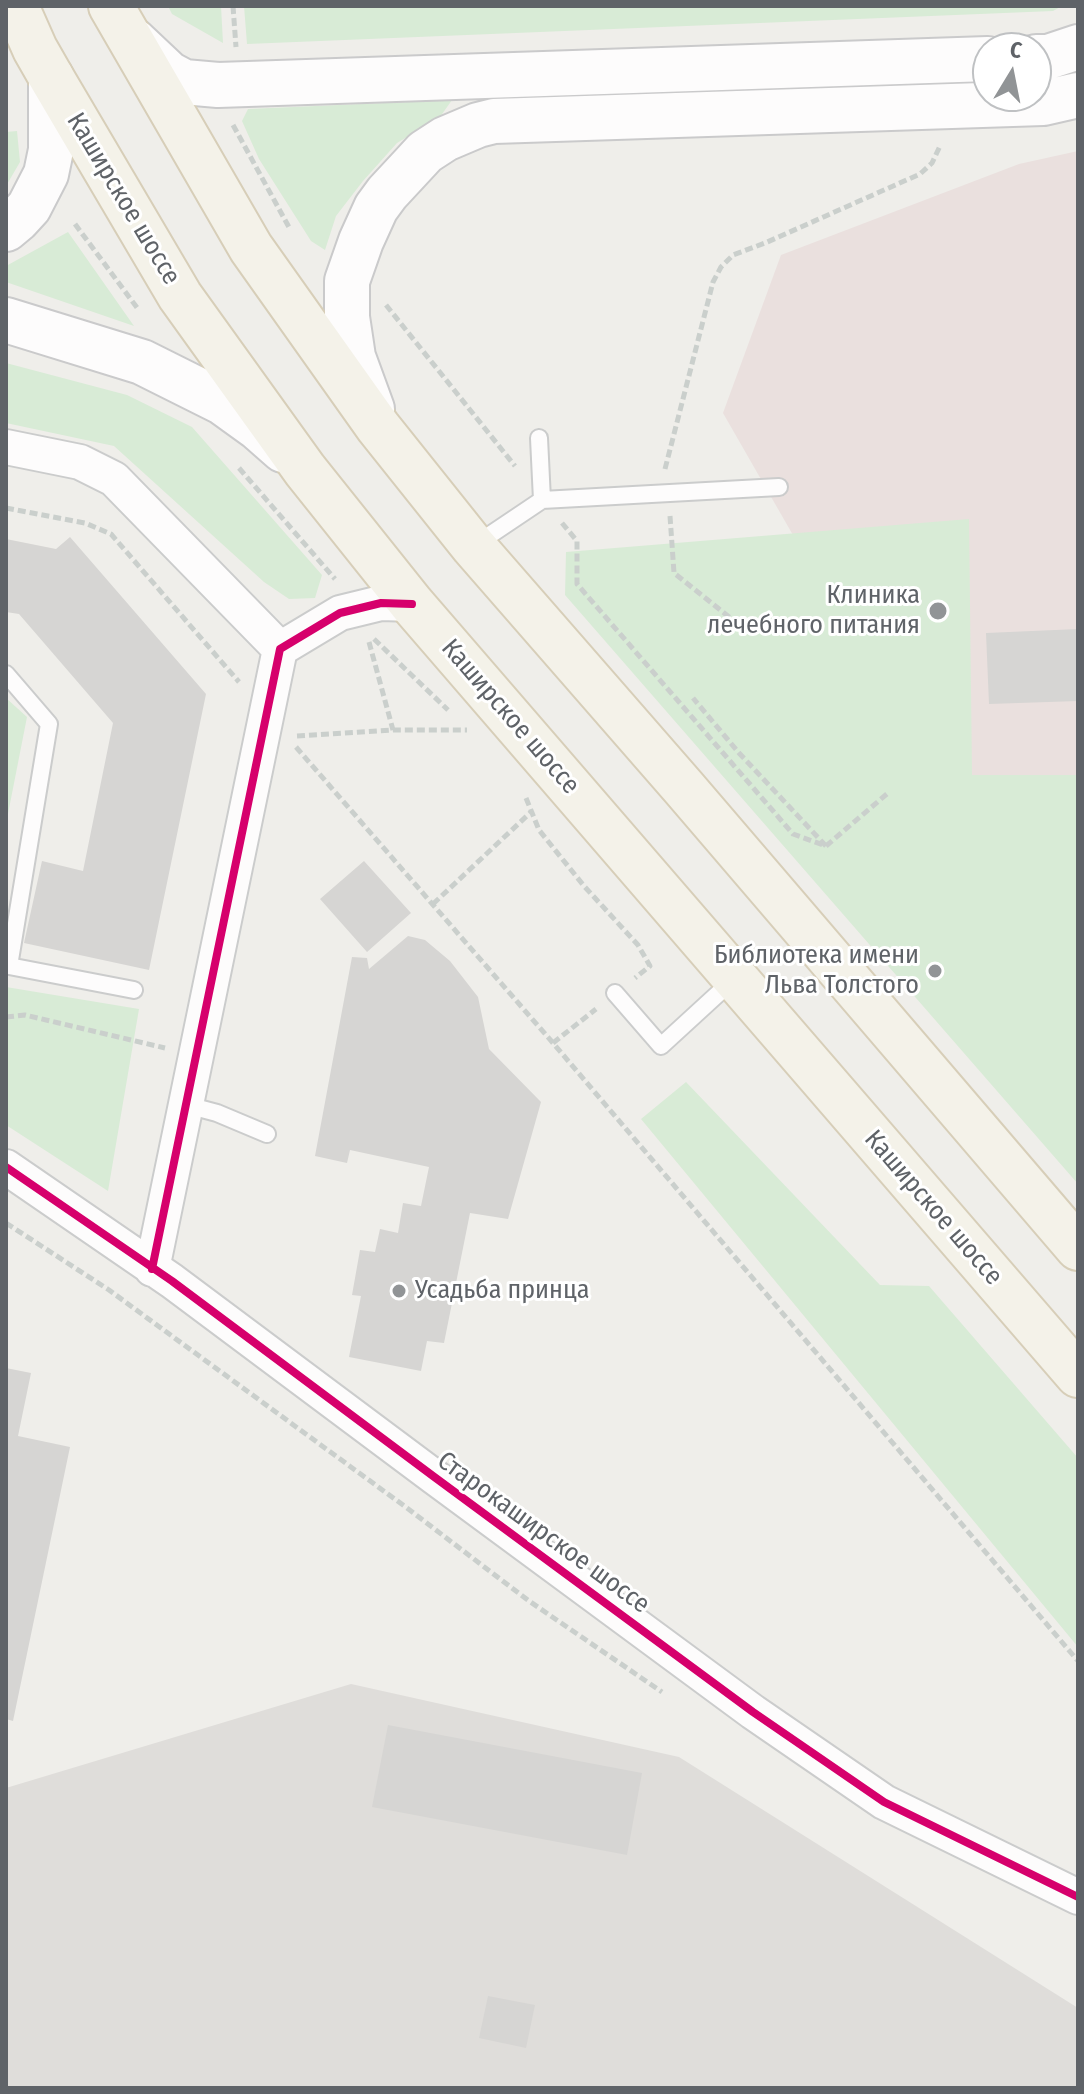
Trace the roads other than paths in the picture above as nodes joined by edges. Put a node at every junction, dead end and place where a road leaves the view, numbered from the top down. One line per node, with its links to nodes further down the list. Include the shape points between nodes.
1 (16, 6): 6 (main road, Каширское шоссе)
2 (118, 19): 5 (main road, via 169,74 192,84); 10 (main road, via 251,248)
3 (1078, 47): 4 (main road)
4 (1052, 56)
5 (972, 60)
6 (43, 63): 8 (main road, via 51,150 46,174 29,207); 13 (main road, Каширское шоссе, via 180,296)
7 (1078, 95): 10 (main road, via 1043,103 494,121 445,139 425,152 376,208 347,281 353,357)
8 (6, 229)
9 (6, 320): 13 (main road, via 142,362 222,402)
10 (378, 427): 16 (main road)
11 (539, 438): 15 (lane)
12 (6, 447): 18 (street, via 80,462 114,479)
13 (305, 470): 17 (main road, Каширское шоссе)
14 (779, 487): 15 (lane)
15 (542, 500): 16 (lane)
16 (473, 546): 26 (main road)
17 (412, 604): 18 (street, via 381,603 340,613); 20 (main road, Каширское шоссе)
18 (280, 649): 23 (street)
19 (6, 674): 21 (lane, via 49,724 9,966)
20 (734, 979): 22 (lane, via 661,1046); 28 (main road, Каширское шоссе)
21 (134, 990)
22 (615, 993)
23 (187, 1105): 24 (lane); 27 (street)
24 (267, 1134)
25 (6, 1167): 27 (street, Старокаширское шоссе)
26 (1078, 1248)
27 (152, 1269): 29 (street, Старокаширское шоссе, via 753,1712 884,1802)
28 (1078, 1375)
29 (1078, 1897)

